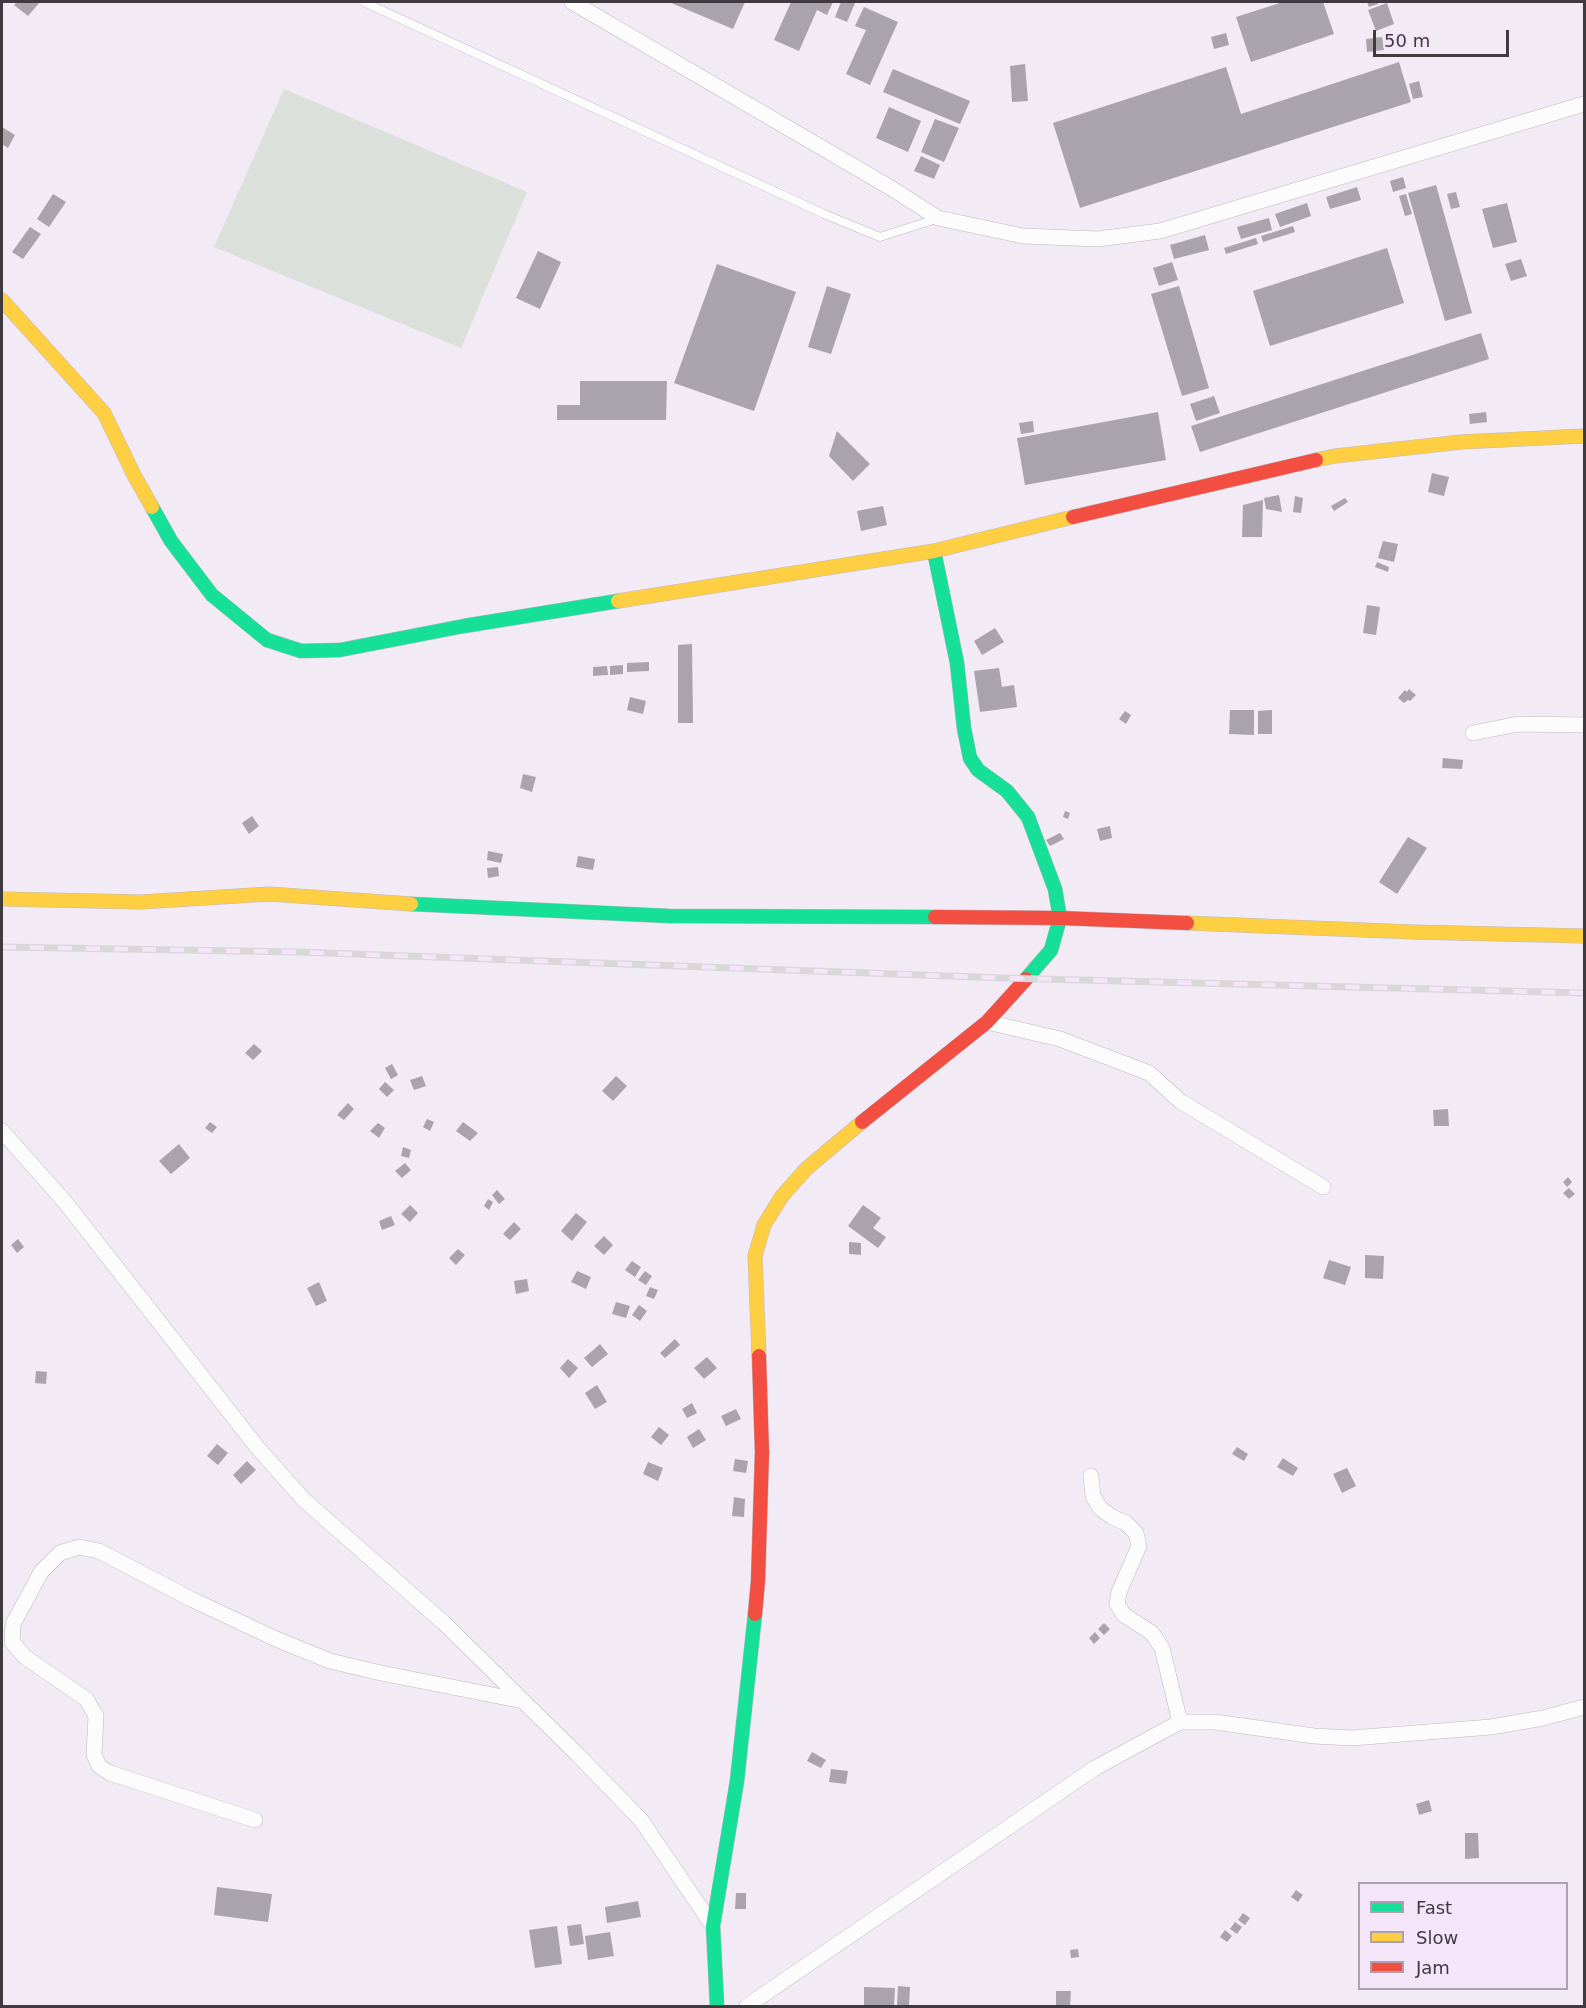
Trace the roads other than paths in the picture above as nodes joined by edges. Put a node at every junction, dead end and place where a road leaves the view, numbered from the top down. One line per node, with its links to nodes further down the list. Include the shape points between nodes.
1 (364, 2): 4 (lane, via 880,237)
2 (572, 2): 4 (street)
3 (1584, 104): 4 (street, via 1160,231 1098,239 1023,236)
4 (938, 218)
5 (2, 300): 7 (street, via 104,413 171,541 212,594 267,640 301,651 340,650 464,626)
6 (1584, 436): 7 (street, via 1461,442 1335,456)
7 (934, 551): 11 (street, via 957,663 970,758 978,770 1007,791 1028,817 1055,889)
8 (1584, 725): 9 (street, via 1518,724)
9 (1473, 733)
10 (2, 900): 11 (street, via 141,902 269,894 669,916)
11 (1060, 918): 12 (street); 13 (street, via 1051,950)
12 (1584, 936)
13 (987, 1022): 15 (street, via 1060,1039 1149,1073 1180,1101); 21 (street, via 807,1168 782,1196 764,1225 755,1256 762,1453 758,1581 737,1781)
14 (2, 1131): 17 (street, via 65,1202 257,1447 304,1500 444,1623)
15 (1323, 1187)
16 (1091, 1476): 19 (street, via 1093,1496 1100,1508 1136,1533 1139,1546 1117,1604 1124,1615 1152,1633 1162,1648)
17 (523, 1701): 20 (street, via 330,1661 244,1624 99,1551 79,1547 60,1553 41,1572 13,1624 12,1642 25,1657 86,1699 96,1716 94,1755 99,1766 110,1773); 21 (street, via 641,1820)
18 (1584, 1707): 19 (street, via 1491,1727 1352,1738 1215,1722)
19 (1180, 1722): 23 (street, via 1095,1767)
20 (255, 1820)
21 (713, 1926): 22 (street)
22 (717, 2007)
23 (747, 2007)

